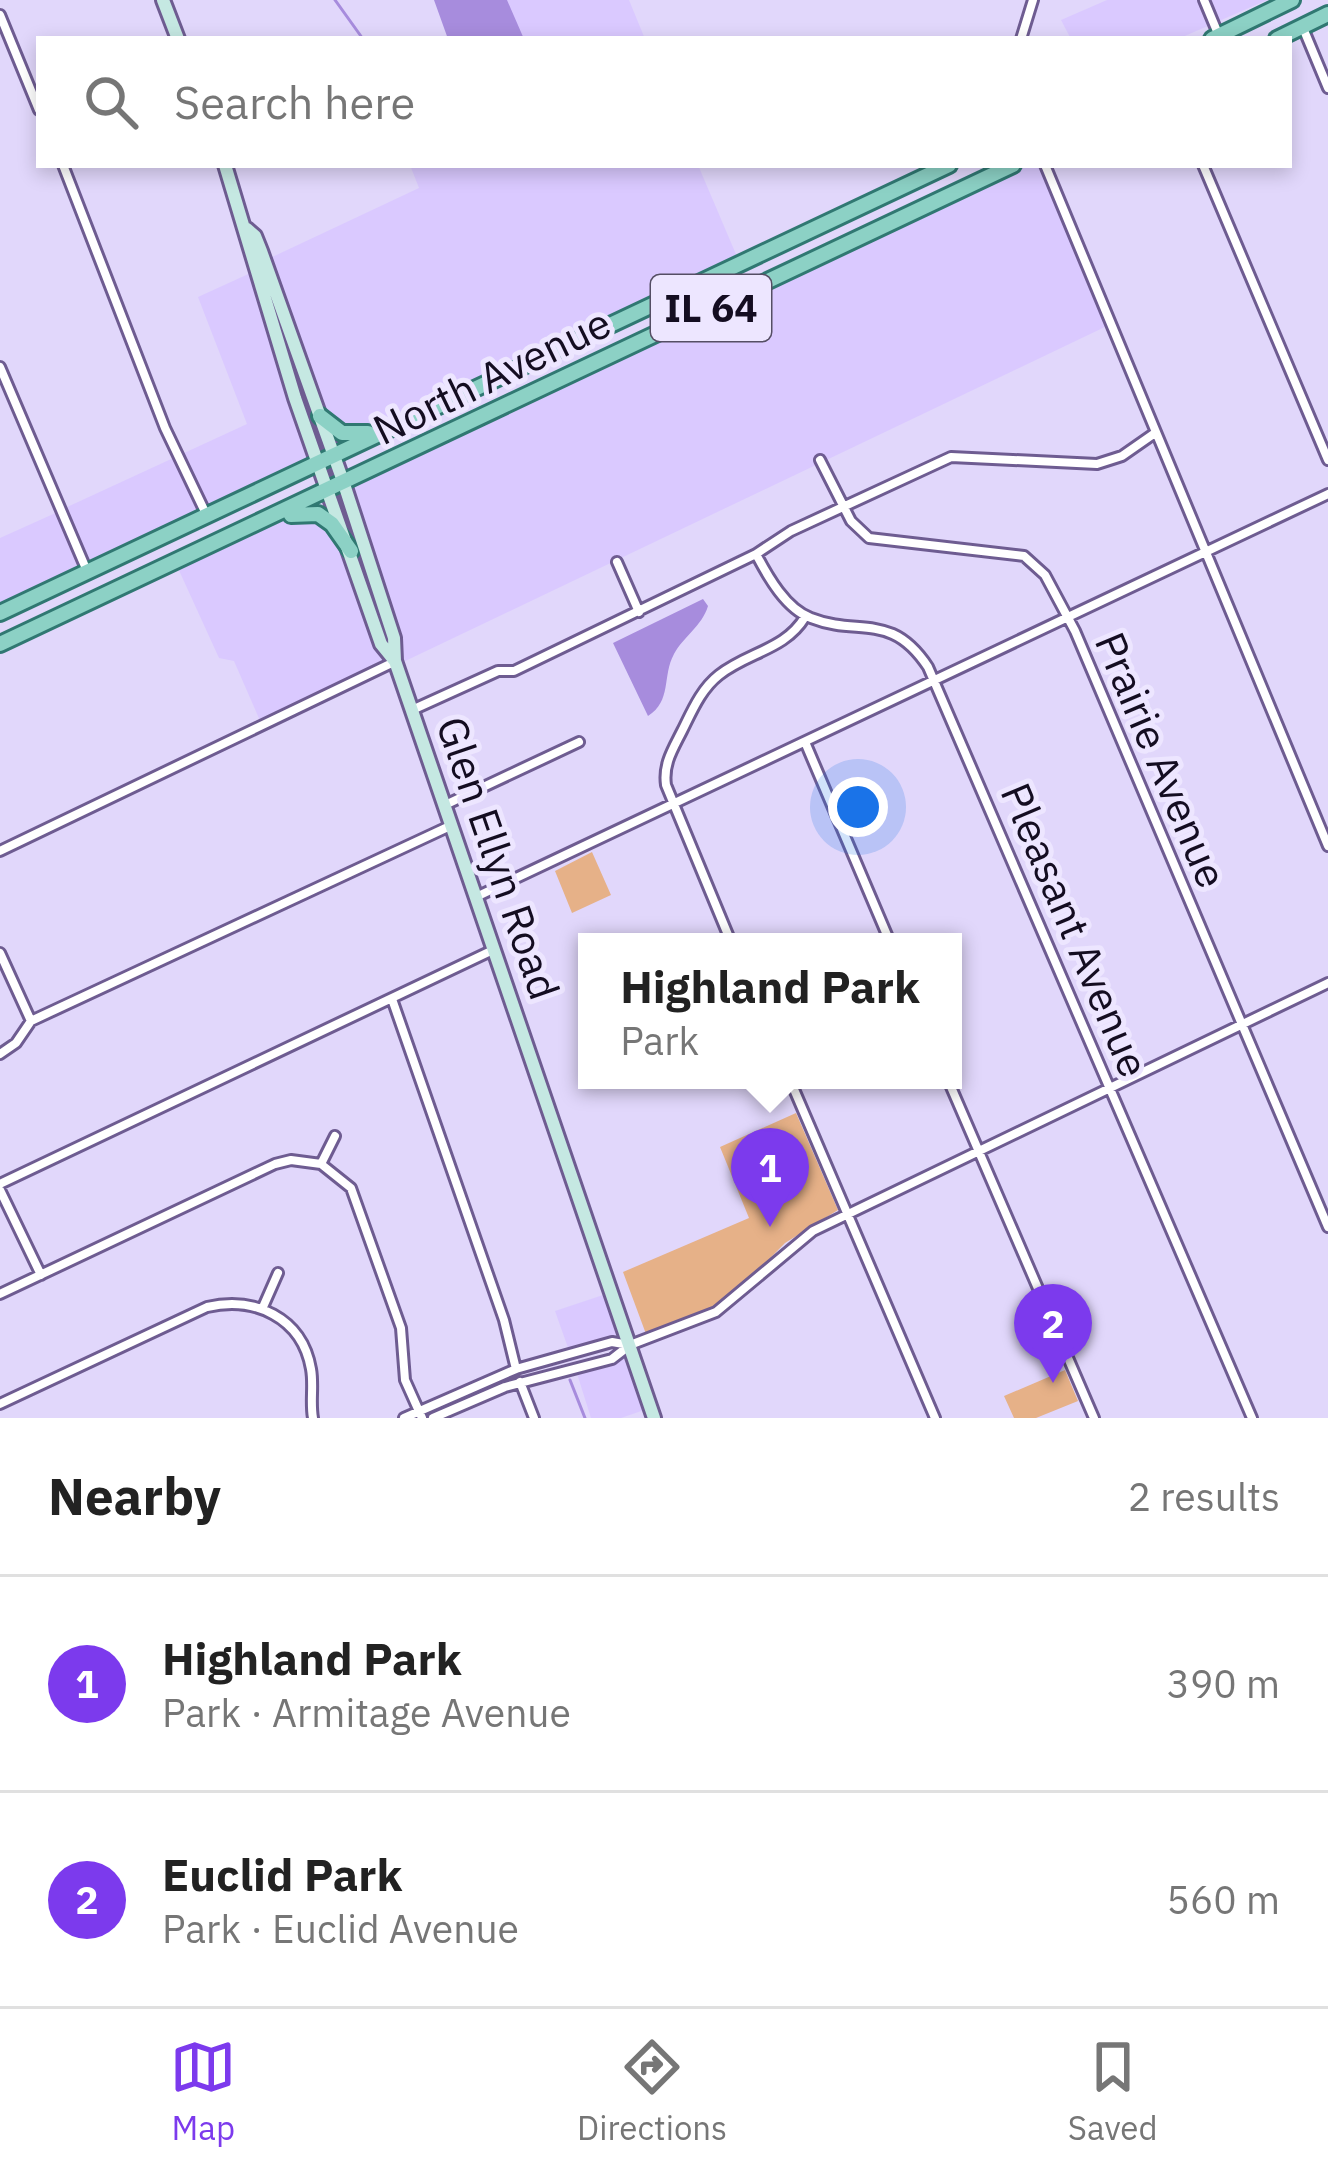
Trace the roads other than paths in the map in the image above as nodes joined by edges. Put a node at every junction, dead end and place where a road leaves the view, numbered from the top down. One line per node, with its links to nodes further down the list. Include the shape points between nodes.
1 (164, 0): 8 (street)
2 (1033, 0): 9 (street)
3 (1204, 0): 10 (street)
4 (1292, 0): 11 (main road)
5 (1328, 14): 7 (main road)
6 (0, 15): 14 (street)
7 (1302, 27): 12 (main road); 13 (street)
8 (177, 36)
9 (1022, 36)
10 (1215, 36)
11 (1217, 36)
12 (1283, 36)
13 (1328, 88)
14 (36, 103)
15 (64, 168): 33 (street)
16 (226, 168): 21 (street)
17 (943, 168): 24 (main road, North Avenue / IL 64)
18 (1006, 168): 30 (main road, North Avenue / IL 64)
19 (1046, 168): 25 (street)
20 (1204, 168): 28 (street)
21 (247, 229): 23 (street, Glen Ellyn Road); 29 (street, Glen Ellyn Road)
22 (0, 367): 39 (street)
23 (320, 416): 24 (main road, via 356,436); 26 (street, Glen Ellyn Road)
24 (402, 423): 26 (main road, North Avenue / IL 64)
25 (1155, 433): 32 (street, via 1097,464 951,457); 36 (street)
26 (334, 457): 29 (main road, North Avenue / IL 64); 30 (street, Glen Ellyn Road)
27 (820, 460): 32 (street, Prairie Avenue)
28 (1328, 460)
29 (318, 464): 30 (street, Glen Ellyn Road); 33 (main road, North Avenue / IL 64)
30 (337, 487): 34 (main road, North Avenue / IL 64); 35 (street, Glen Ellyn Road); 45 (street, Glen Ellyn Road, via 394,638)
31 (1328, 494): 36 (street)
32 (842, 506): 37 (street); 42 (street, Prairie Avenue, via 869,538 1024,556 1041,568)
33 (207, 516): 39 (main road, North Avenue / IL 64)
34 (236, 535): 35 (main road, via 318,514); 44 (main road, North Avenue / IL 64)
35 (351, 551): 45 (street, Glen Ellyn Road, via 381,644)
36 (1205, 553): 42 (street); 53 (street)
37 (756, 554): 40 (street); 43 (street)
38 (617, 562): 40 (street)
39 (88, 572): 41 (main road, North Avenue / IL 64)
40 (638, 611): 47 (street)
41 (0, 613)
42 (1066, 616): 46 (street); 63 (street, Prairie Avenue)
43 (805, 617): 46 (street, Pleasant Avenue, via 888,631 922,657); 51 (street, via 795,634 724,671 702,694 667,760)
44 (0, 644)
45 (395, 661): 47 (street, Glen Ellyn Road); 54 (street)
46 (934, 680): 49 (street); 67 (street, Pleasant Avenue)
47 (412, 710): 50 (street, Glen Ellyn Road)
48 (579, 742): 50 (street)
49 (805, 742): 51 (street); 57 (street)
50 (445, 805): 52 (street, Glen Ellyn Road)
51 (674, 805): 55 (street); 56 (street)
52 (451, 826): 55 (street, Glen Ellyn Road); 62 (street)
53 (1328, 846)
54 (0, 851)
55 (476, 897): 58 (street, Glen Ellyn Road)
56 (727, 933)
57 (886, 933)
58 (494, 950): 61 (street); 78 (street, Glen Ellyn Road)
59 (0, 953): 62 (street)
60 (1328, 983): 63 (street)
61 (392, 998): 71 (street); 79 (street)
62 (31, 1021): 64 (street)
63 (1240, 1025): 67 (street); 73 (street, Prairie Avenue)
64 (0, 1054)
65 (794, 1089): 72 (street)
66 (953, 1089): 69 (street)
67 (1110, 1089): 69 (street); 90 (street, Pleasant Avenue)
68 (335, 1136): 70 (street)
69 (979, 1151): 72 (street); 89 (street)
70 (321, 1163): 75 (street, via 275,1164); 82 (street, via 357,1200)
71 (0, 1187): 75 (street)
72 (847, 1213): 78 (street, via 791,1245 726,1306); 88 (street)
73 (1328, 1227)
74 (278, 1273): 77 (street)
75 (41, 1275): 76 (street)
76 (0, 1294)
77 (263, 1307): 81 (street, via 207,1307); 83 (street, via 307,1353)
78 (630, 1345): 79 (street, via 612,1342); 80 (street, via 617,1358); 87 (street, Glen Ellyn Road)
79 (517, 1369): 82 (street)
80 (520, 1382): 85 (street); 86 (street)
81 (0, 1404)
82 (420, 1415): 84 (street)
83 (313, 1418)
84 (404, 1418)
85 (434, 1418)
86 (534, 1418)
87 (654, 1418)
88 (935, 1418)
89 (1094, 1418)
90 (1252, 1418)

